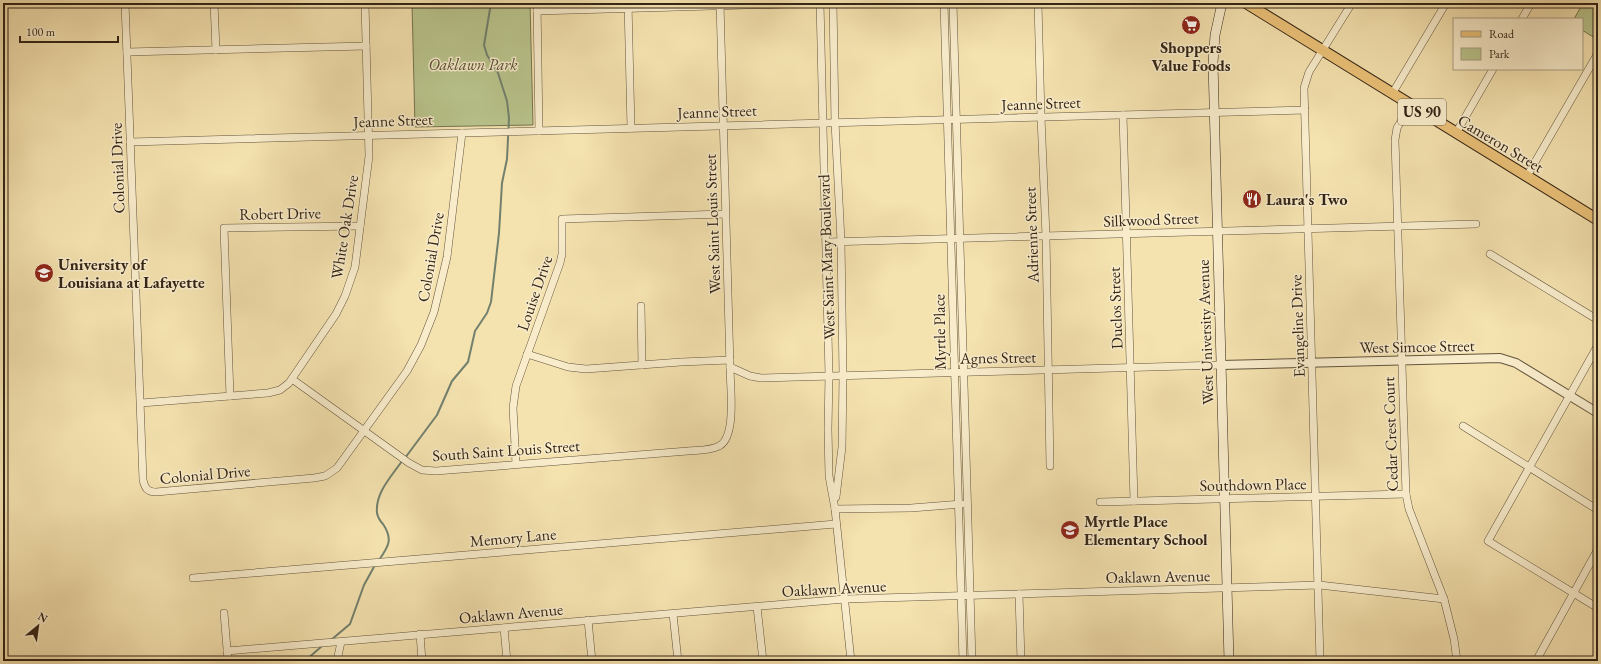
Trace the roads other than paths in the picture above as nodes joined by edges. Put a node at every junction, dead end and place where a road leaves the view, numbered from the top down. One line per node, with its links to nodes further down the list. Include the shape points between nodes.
1 (124, 3): 22 (street, Colonial Drive)
2 (214, 3): 20 (street)
3 (365, 3): 19 (street, White Oak Drive)
4 (537, 3): 17 (street)
5 (820, 3): 15 (street); 34 (street, West Saint Mary Boulevard)
6 (833, 3): 33 (street, West Saint Mary Boulevard)
7 (944, 3): 32 (street, Myrtle Place)
8 (954, 3): 31 (street, Myrtle Place)
9 (1038, 3): 30 (street, Adrienne Street)
10 (1222, 3): 28 (main road, West University Avenue, via 1214,52)
11 (1246, 3): 21 (main road, Cameron Street / US 90)
12 (1352, 3): 21 (street, Evangeline Drive)
13 (1446, 3): 25 (street)
14 (1531, 3): 18 (street)
15 (720, 4): 16 (street); 35 (street, West Saint Louis Street)
16 (628, 6): 17 (street); 36 (street)
17 (537, 11): 37 (street)
18 (1523, 18)
19 (366, 46): 20 (street); 40 (street, White Oak Drive)
20 (216, 50): 22 (street)
21 (1323, 50): 25 (main road, Cameron Street / US 90); 27 (street, Evangeline Drive, via 1306,80)
22 (127, 52): 41 (street, Colonial Drive)
23 (1598, 52): 42 (street)
24 (1492, 70): 39 (street)
25 (1392, 94): 26 (main road, Cameron Street / US 90)
26 (1411, 105): 39 (main road, Cameron Street / US 90); 47 (street, Cedar Crest Court, via 1395,134)
27 (1305, 110): 28 (street, Jeanne Street); 48 (street, Evangeline Drive)
28 (1214, 112): 29 (street, Jeanne Street); 49 (main road, West University Avenue)
29 (1123, 115): 30 (street, Jeanne Street); 50 (street, Duclos Street)
30 (1041, 117): 31 (street, Jeanne Street); 51 (street, Adrienne Street)
31 (956, 119): 32 (street, Jeanne Street); 53 (street, Myrtle Place)
32 (946, 120): 33 (street, Jeanne Street); 52 (street, Myrtle Place)
33 (835, 122): 34 (street, Jeanne Street); 54 (street, West Saint Mary Boulevard)
34 (823, 123): 35 (street, Jeanne Street); 55 (street, West Saint Mary Boulevard)
35 (723, 126): 36 (street, Jeanne Street); 43 (street, West Saint Louis Street)
36 (631, 128): 37 (street, Jeanne Street)
37 (539, 130): 38 (street, Jeanne Street)
38 (462, 132): 40 (street, Jeanne Street); 78 (street, Colonial Drive, via 447,257 434,312 407,371)
39 (1456, 133): 42 (main road, Cameron Street / US 90)
40 (368, 135): 41 (street, Jeanne Street); 46 (street, White Oak Drive, via 369,156)
41 (130, 142): 75 (street, Colonial Drive)
42 (1527, 176): 44 (main road, Cameron Street / US 90)
43 (725, 214): 60 (street, Louise Drive, via 562,219 560,263); 63 (street, West Saint Louis Street)
44 (1598, 220)
45 (1476, 224): 47 (street, Silkwood Street)
46 (360, 226): 72 (street, White Oak Drive, via 355,266 345,296 330,326); 74 (street, Robert Drive, via 224,228)
47 (1398, 226): 48 (street, Silkwood Street); 61 (street, Cedar Crest Court)
48 (1308, 229): 49 (street, Silkwood Street); 62 (street, Evangeline Drive)
49 (1217, 231): 50 (street, Silkwood Street); 65 (main road, West University Avenue)
50 (1127, 233): 51 (street, Silkwood Street); 66 (street, Duclos Street)
51 (1046, 236): 53 (street, Silkwood Street); 67 (street, Adrienne Street)
52 (951, 238): 53 (street, Silkwood Street); 54 (street, Silkwood Street); 68 (street, Myrtle Place)
53 (960, 238): 69 (street, Myrtle Place)
54 (841, 241): 55 (street, Silkwood Street); 71 (street, West Saint Mary Boulevard)
55 (826, 242): 70 (street, West Saint Mary Boulevard)
56 (1490, 254): 58 (street)
57 (641, 306): 64 (street)
58 (1598, 320)
59 (1598, 345): 73 (street)
60 (527, 354): 64 (street, Agnes Street, via 573,368); 80 (street, Louise Drive, via 513,398)
61 (1402, 361): 62 (street, West Simcoe Street); 73 (street, West Simcoe Street, via 1505,359); 83 (street, Cedar Crest Court)
62 (1312, 362): 65 (street, West Simcoe Street); 84 (street, Evangeline Drive)
63 (730, 364): 64 (street, Agnes Street); 70 (street, Agnes Street, via 750,376 761,378); 79 (street, West Saint Louis Street, via 731,421 730,431)
64 (642, 365)
65 (1221, 365): 66 (street, Agnes Street); 85 (main road, West University Avenue)
66 (1130, 367): 67 (street, Agnes Street); 86 (street, Duclos Street)
67 (1048, 370): 69 (street, Agnes Street); 81 (street, Adrienne Street)
68 (954, 372): 69 (street, Agnes Street); 71 (street, Agnes Street); 88 (street, Myrtle Place)
69 (963, 372): 89 (street, Myrtle Place)
70 (829, 375): 71 (street, Agnes Street); 90 (street, West Saint Mary Boulevard, via 830,476)
71 (843, 375): 90 (street, West Saint Mary Boulevard, via 842,447)
72 (292, 379): 74 (street, White Oak Drive, via 284,388 274,392); 78 (street, South Saint Louis Street)
73 (1569, 395): 76 (street, West Simcoe Street); 82 (street)
74 (230, 396): 75 (street, White Oak Drive)
75 (141, 403): 78 (street, Colonial Drive, via 143,480 146,489 151,492 325,476 337,468)
76 (1598, 413)
77 (1462, 426): 82 (street)
78 (365, 431): 80 (street, South Saint Louis Street, via 422,470)
79 (724, 442): 80 (street, South Saint Louis Street, via 712,448)
80 (516, 464)
81 (1050, 466)
82 (1528, 467): 91 (street); 97 (street, via 1488,541)
83 (1406, 494): 84 (street, Southdown Place); 101 (street, Cedar Crest Court, via 1409,509)
84 (1316, 496): 85 (street, Southdown Place); 95 (street, Evangeline Drive)
85 (1225, 498): 86 (street, Southdown Place); 96 (main road, West University Avenue)
86 (1134, 501): 87 (street, Southdown Place)
87 (1100, 502)
88 (958, 504): 89 (street); 90 (street); 99 (street, Myrtle Place)
89 (969, 504): 100 (street, Myrtle Place)
90 (835, 510): 92 (street, West Saint Mary Boulevard)
91 (1598, 510)
92 (836, 524): 94 (street, Memory Lane); 102 (street, West Saint Mary Boulevard)
93 (1598, 549): 97 (street)
94 (193, 578)
95 (1319, 585): 96 (street, Oaklawn Avenue); 101 (street, Oaklawn Avenue); 124 (street, Evangeline Drive)
96 (1228, 588): 98 (street, Oaklawn Avenue); 123 (main road, West University Avenue)
97 (1573, 593): 104 (street); 126 (street)
98 (1019, 594): 100 (street, Oaklawn Avenue); 122 (street)
99 (961, 596): 100 (street, Oaklawn Avenue); 102 (street, Oaklawn Avenue); 120 (street, Myrtle Place)
100 (970, 596): 121 (street, Myrtle Place)
101 (1444, 599): 125 (street, Cedar Crest Court)
102 (845, 600): 103 (street, Oaklawn Avenue); 119 (street, West Saint Mary Boulevard)
103 (757, 606): 106 (street, Oaklawn Avenue); 118 (street)
104 (1598, 608)
105 (224, 613): 111 (street)
106 (673, 614): 107 (street, Oaklawn Avenue); 117 (street)
107 (588, 620): 108 (street, Oaklawn Avenue); 116 (street)
108 (504, 628): 109 (street, Oaklawn Avenue); 115 (street)
109 (420, 634): 110 (street, Oaklawn Avenue); 114 (street)
110 (341, 642): 111 (street, Oaklawn Avenue); 113 (street)
111 (227, 651): 112 (street)
112 (228, 661)
113 (337, 661)
114 (422, 661)
115 (508, 661)
116 (592, 661)
117 (678, 661)
118 (763, 661)
119 (851, 661)
120 (963, 661)
121 (972, 661)
122 (1021, 661)
123 (1229, 661)
124 (1320, 661)
125 (1457, 661)
126 (1536, 661)

